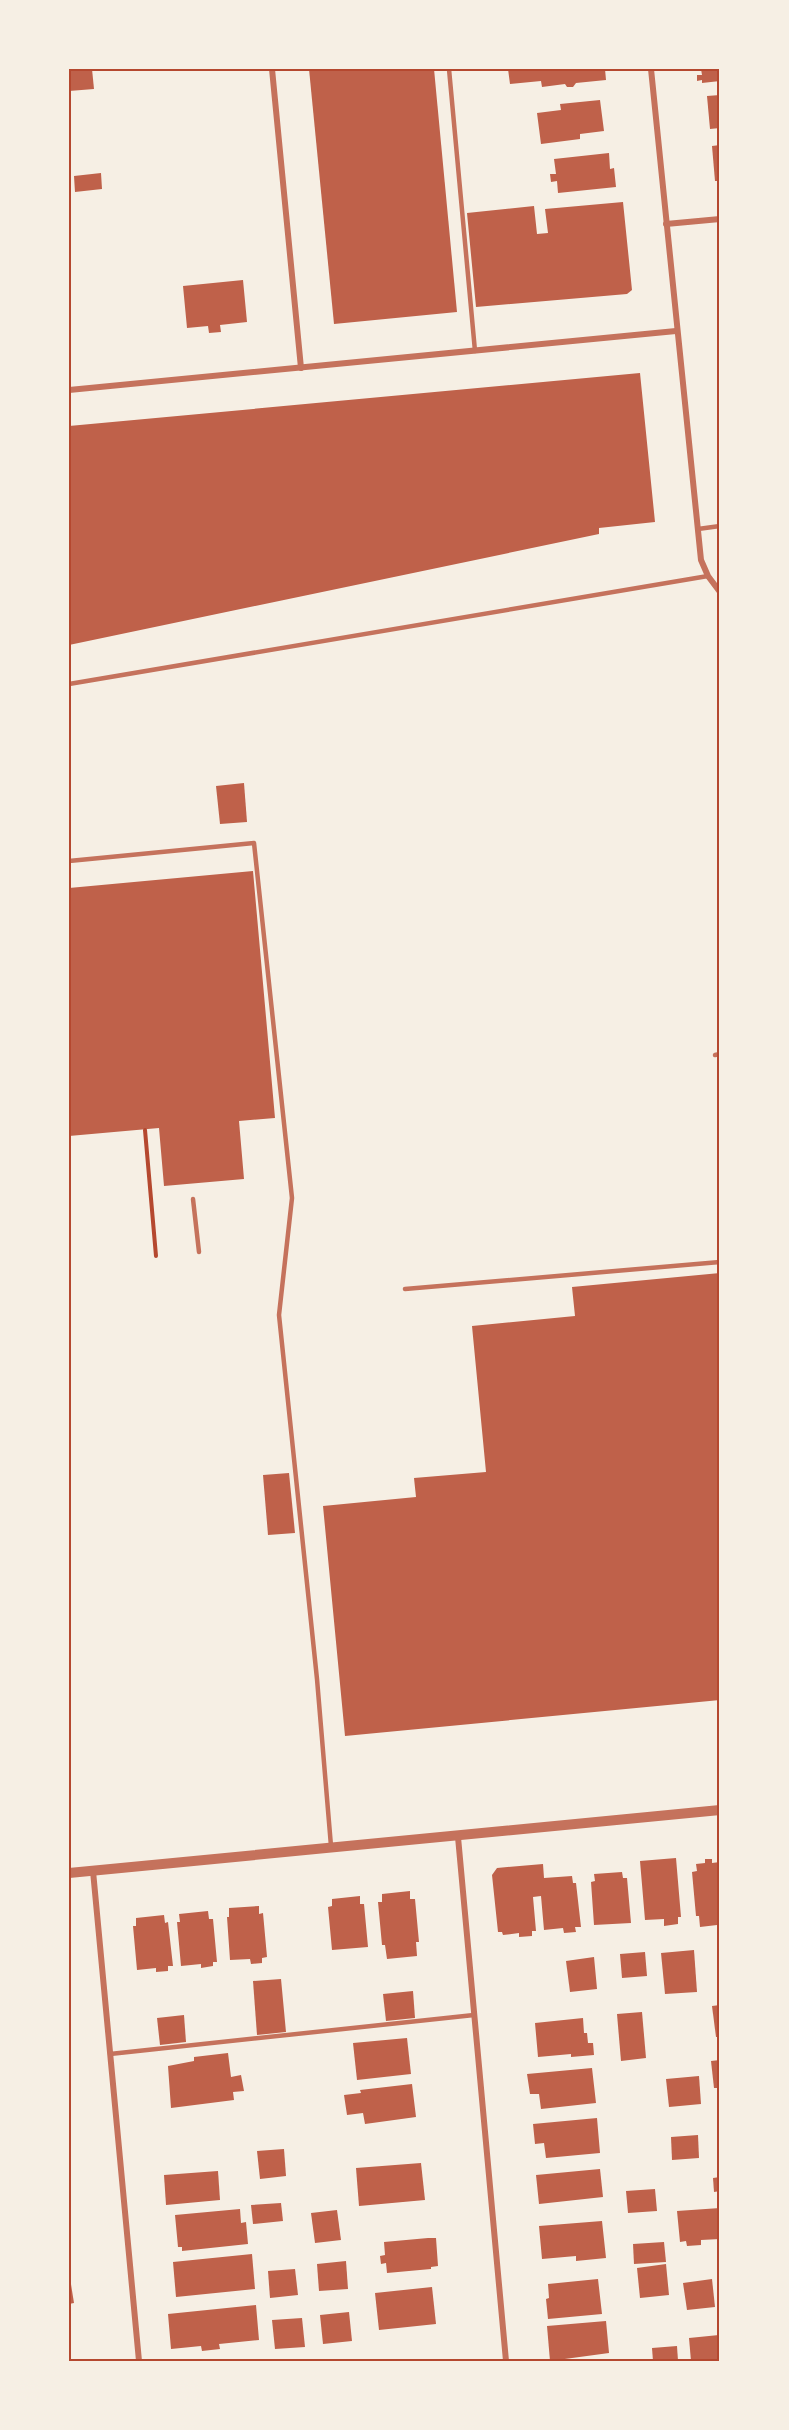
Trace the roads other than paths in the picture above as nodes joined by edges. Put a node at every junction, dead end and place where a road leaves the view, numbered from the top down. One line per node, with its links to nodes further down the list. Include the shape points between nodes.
1 (272, 69): 8 (street)
2 (449, 69): 7 (lane)
3 (651, 69): 5 (street)
4 (720, 219): 5 (street)
5 (666, 224): 6 (street)
6 (676, 331): 7 (street); 11 (street)
7 (475, 351): 8 (street)
8 (301, 368): 9 (street)
9 (69, 390)
10 (720, 526): 11 (lane)
11 (698, 529): 12 (street, via 701,560)
12 (708, 576): 13 (street); 14 (lane)
13 (720, 592)
14 (69, 684)
15 (69, 861): 22 (lane, via 254,843 292,1198 279,1315)
16 (193, 1199): 17 (lane)
17 (199, 1252)
18 (720, 1262): 19 (lane)
19 (405, 1289)
20 (720, 1810): 21 (street)
21 (458, 1837): 22 (street); 25 (street)
22 (332, 1849): 23 (street)
23 (93, 1871): 24 (street); 26 (street)
24 (69, 1873)
25 (474, 2015): 26 (lane); 28 (street)
26 (110, 2055): 27 (street)
27 (139, 2361)
28 (506, 2361)

